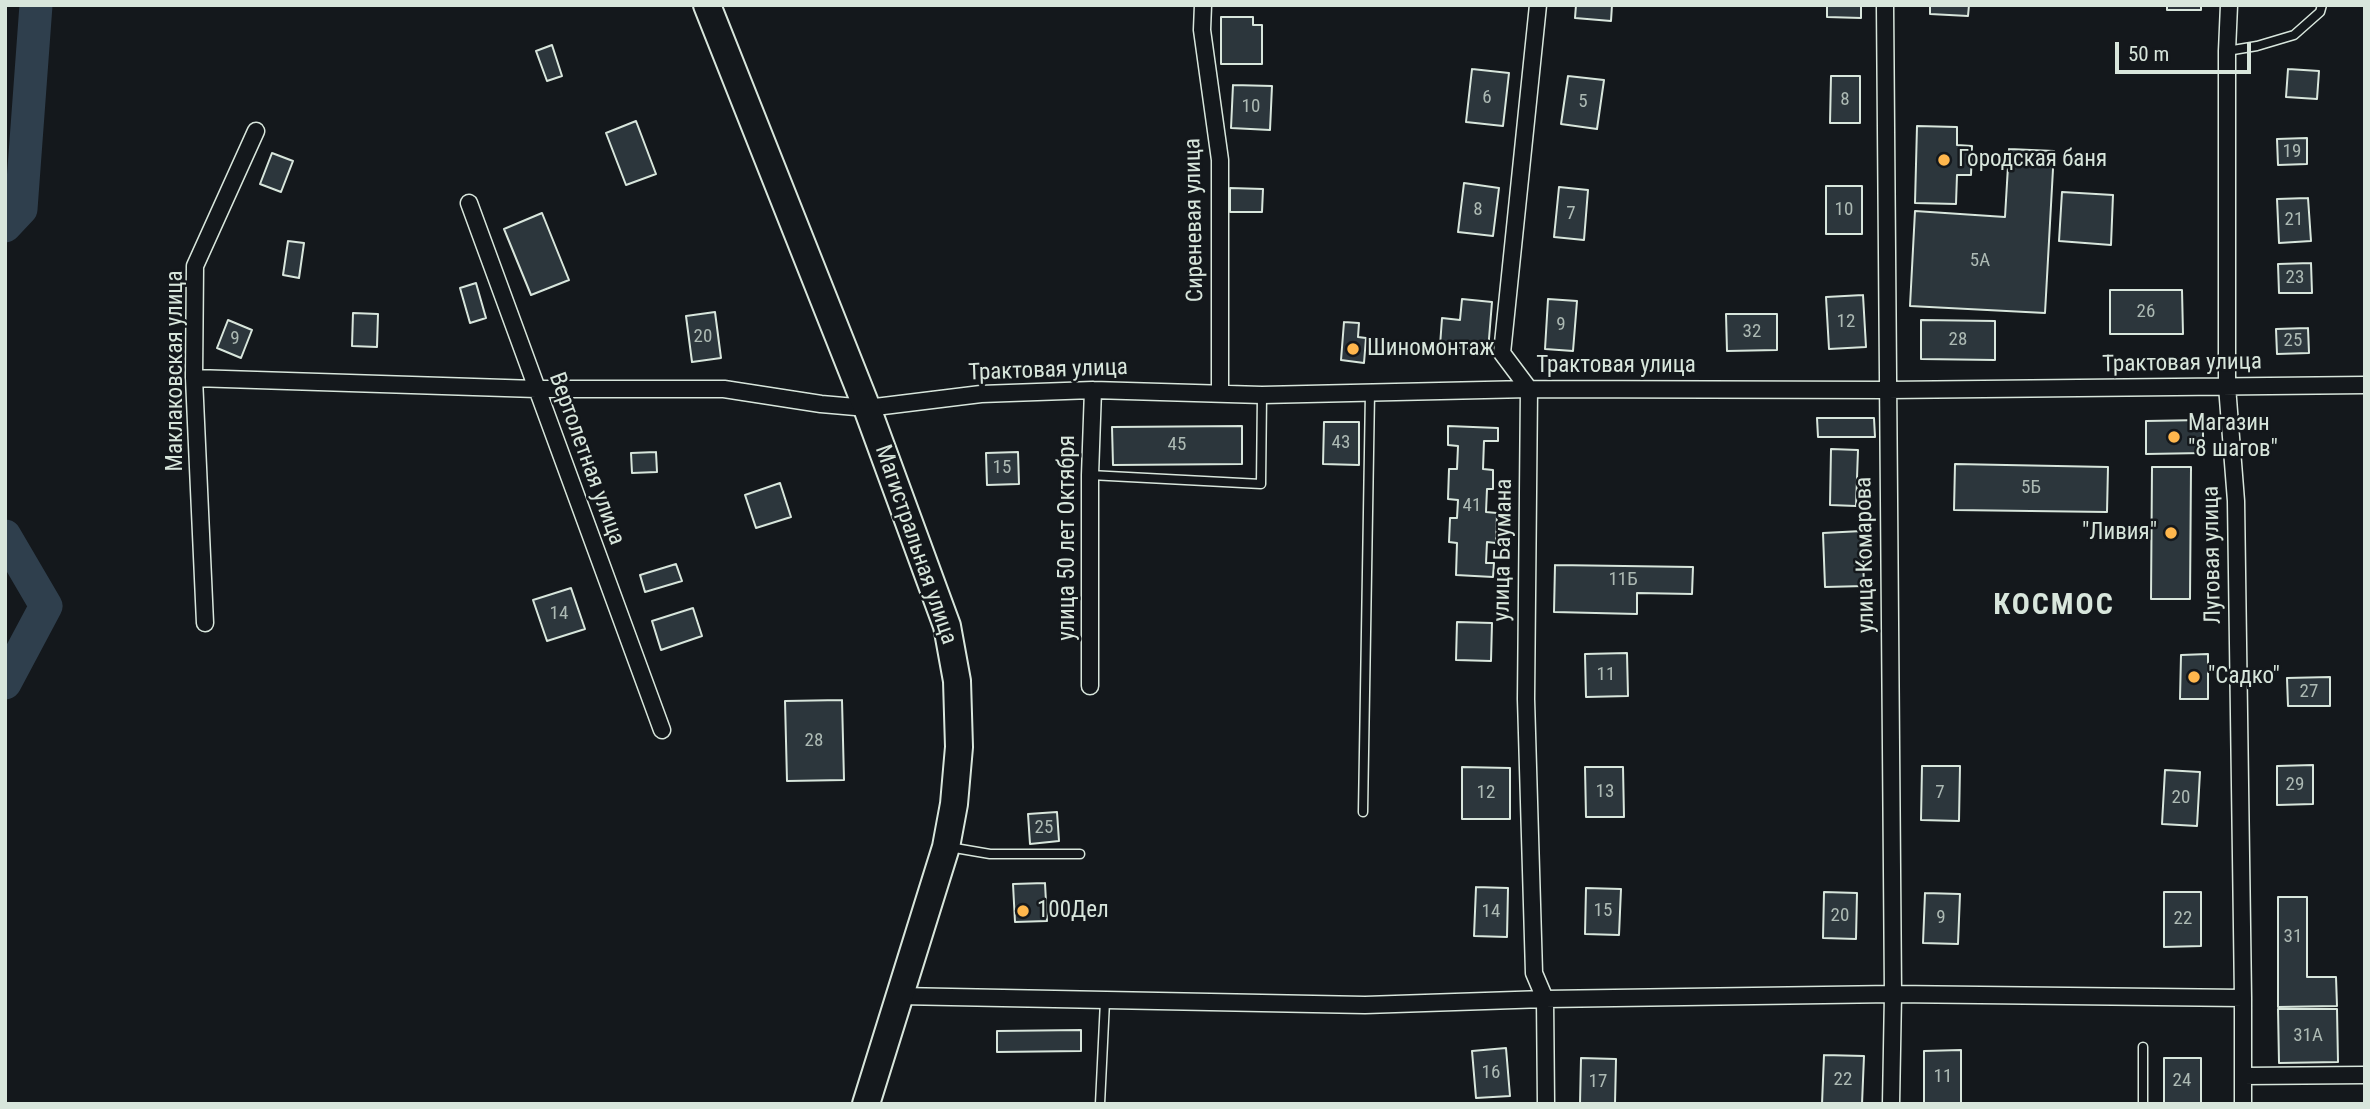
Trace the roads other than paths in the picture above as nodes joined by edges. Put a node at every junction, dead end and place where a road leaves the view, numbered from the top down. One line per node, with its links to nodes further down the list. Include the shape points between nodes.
1 (707, 5): 20 (main road, Магистральная улица)
2 (1203, 5): 17 (street, Сиреневая улица, via 1202,30 1220,160)
3 (1538, 5): 14 (street, via 1502,353)
4 (1885, 5): 16 (street, улица Комарова)
5 (2230, 5): 7 (street, Луговая улица)
6 (2322, 5): 7 (lane, via 2294,35)
7 (2227, 51): 12 (street, Луговая улица)
8 (256, 131): 10 (street, Маклаковская улица, via 195,266)
9 (469, 203): 13 (street, Вертолетная улица)
10 (194, 378): 13 (street, Трактовая улица); 22 (street, Маклаковская улица)
11 (2365, 385): 12 (street, Трактовая улица)
12 (2227, 386): 16 (street, Трактовая улица); 30 (street, Луговая улица, via 2236,501)
13 (536, 388): 20 (street, Трактовая улица, via 724,389); 24 (street, Вертолетная улица)
14 (1529, 389): 16 (street, Трактовая улица); 18 (street, Трактовая улица); 31 (street, улица Баумана, via 1525,699 1534,973)
15 (1093, 390): 17 (street, Трактовая улица); 20 (street, Трактовая улица, via 981,394); 21 (street, улица 50 лет Октября)
16 (1888, 390): 28 (street, улица Комарова)
17 (1220, 392): 19 (street, Трактовая улица)
18 (1370, 392): 19 (street, Трактовая улица); 25 (lane)
19 (1262, 395): 21 (lane, via 1261,484)
20 (867, 408): 26 (main road, Магистральная улица, via 947,626 957,681 959,747)
21 (1090, 475): 23 (street, улица 50 лет Октября)
22 (205, 623)
23 (1090, 686)
24 (662, 730)
25 (1363, 812)
26 (946, 846): 27 (lane, via 990,854); 29 (main road, Магистральная улица)
27 (1080, 854)
28 (1893, 994): 30 (street); 31 (street); 39 (street, улица Комарова)
29 (899, 996): 32 (street); 36 (main road, Магистральная улица)
30 (2244, 998): 35 (street, Луговая улица)
31 (1545, 999): 32 (street, via 1364,1005); 38 (street, улица Баумана)
32 (1105, 1001): 37 (lane)
33 (2143, 1047): 40 (lane)
34 (2365, 1075): 35 (street)
35 (2243, 1076): 41 (street, Луговая улица)
36 (866, 1104)
37 (1100, 1104)
38 (1546, 1104)
39 (1891, 1104)
40 (2143, 1104)
41 (2243, 1104)

